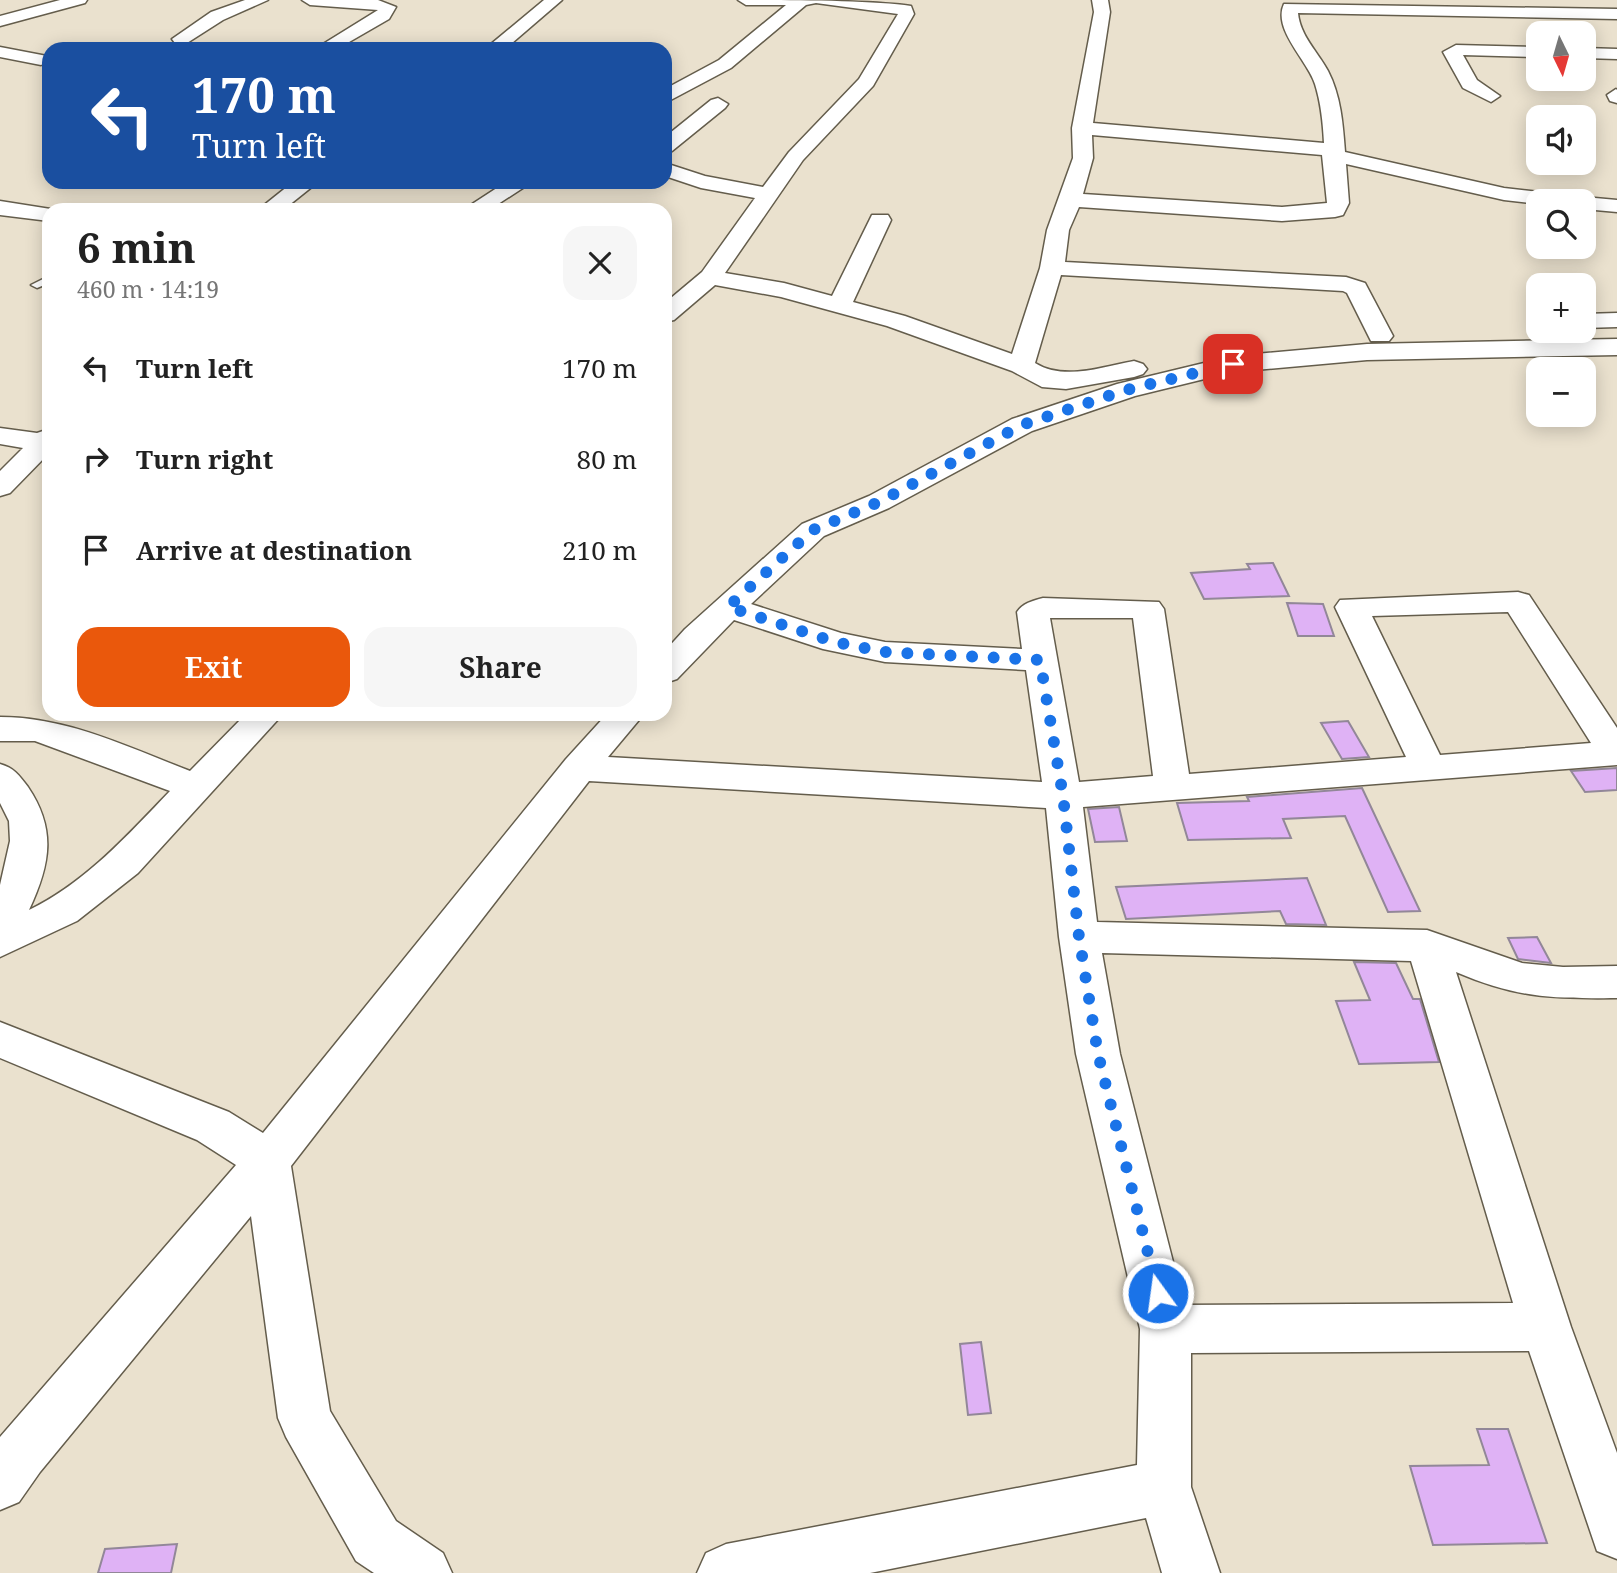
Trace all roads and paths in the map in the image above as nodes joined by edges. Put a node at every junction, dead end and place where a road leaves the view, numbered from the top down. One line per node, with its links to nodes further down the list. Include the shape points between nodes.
1 (79, 0): 11 (street)
2 (260, 0): 12 (street, via 217,16)
3 (310, 0): 13 (street, via 388,7 383,15)
4 (554, 0): 14 (street)
5 (746, 0): 8 (street)
6 (822, 0): 29 (street, via 897,7 906,13 866,82 796,156)
7 (1100, 0): 23 (street, via 1102,12)
8 (806, 1): 20 (street, via 725,64)
9 (1288, 4): 10 (street); 25 (street, via 1289,23 1321,72 1329,95)
10 (1617, 14)
11 (0, 21)
12 (181, 39)
13 (336, 42)
14 (503, 42)
15 (0, 52): 19 (street)
16 (1526, 52): 21 (street, via 1452,52 1471,84)
17 (1596, 53): 18 (street)
18 (1617, 54)
19 (41, 60)
20 (672, 93)
21 (1491, 96)
22 (718, 104): 24 (street)
23 (1083, 121): 25 (street); 31 (street, via 1083,158)
24 (672, 140)
25 (1332, 146): 30 (street); 31 (street, via 1335,210 1282,214)
26 (672, 172): 29 (street, via 701,182)
27 (298, 189): 32 (street)
28 (509, 189): 33 (street)
29 (769, 194): 40 (street)
30 (1526, 196)
31 (1071, 200): 39 (street, via 1058,230)
32 (278, 203)
33 (486, 203)
34 (1596, 204): 35 (street)
35 (1617, 206)
36 (0, 208): 37 (street)
37 (42, 213)
38 (880, 220): 43 (street)
39 (1052, 268): 48 (street, via 1346,284 1357,288); 50 (street)
40 (710, 277): 43 (street); 44 (street)
41 (42, 282): 42 (lane)
42 (37, 285)
43 (839, 305): 50 (street)
44 (672, 309)
45 (1617, 320): 46 (street)
46 (1596, 321)
47 (1525, 324): 48 (street)
48 (1380, 336): 50 (street, via 1066,381 1042,379)
49 (1613, 352): 56 (street, via 1317,354 1233,364 1126,390 1022,425 879,502 828,522 794,546)
50 (1021, 366)
51 (0, 436): 52 (street)
52 (42, 440)
53 (42, 444): 54 (street)
54 (7, 480): 55 (street)
55 (42, 480)
56 (728, 607): 57 (street, via 835,642 884,652); 58 (street)
57 (1040, 660): 67 (street, via 1033,612 1042,608 1147,609); 68 (street)
58 (672, 665)
59 (259, 721): 66 (street)
60 (621, 721): 63 (street)
61 (0, 729): 66 (street, via 36,729 80,742)
62 (1616, 753): 64 (street); 64 (street, via 1518,602 1351,607)
63 (579, 768): 68 (street); 75 (street)
64 (1429, 768): 67 (street)
65 (0, 776): 69 (street, via 29,827 15,900)
66 (197, 788): 71 (street, via 124,863 73,903)
67 (1173, 789): 68 (street)
68 (1063, 796): 70 (street)
69 (0, 927)
70 (1079, 937): 72 (street); 77 (street, via 1098,1054)
71 (0, 942)
72 (1427, 946): 73 (street, via 1510,977 1538,982); 76 (street)
73 (1617, 982)
74 (0, 1039): 75 (street, via 213,1126)
75 (268, 1162): 78 (street); 81 (street, via 305,1418 376,1541)
76 (1546, 1327): 77 (street); 80 (street)
77 (1165, 1329): 79 (street)
78 (0, 1483)
79 (1164, 1487): 82 (street); 83 (street)
80 (1617, 1531)
81 (423, 1573)
82 (726, 1573)
83 (1191, 1573)

